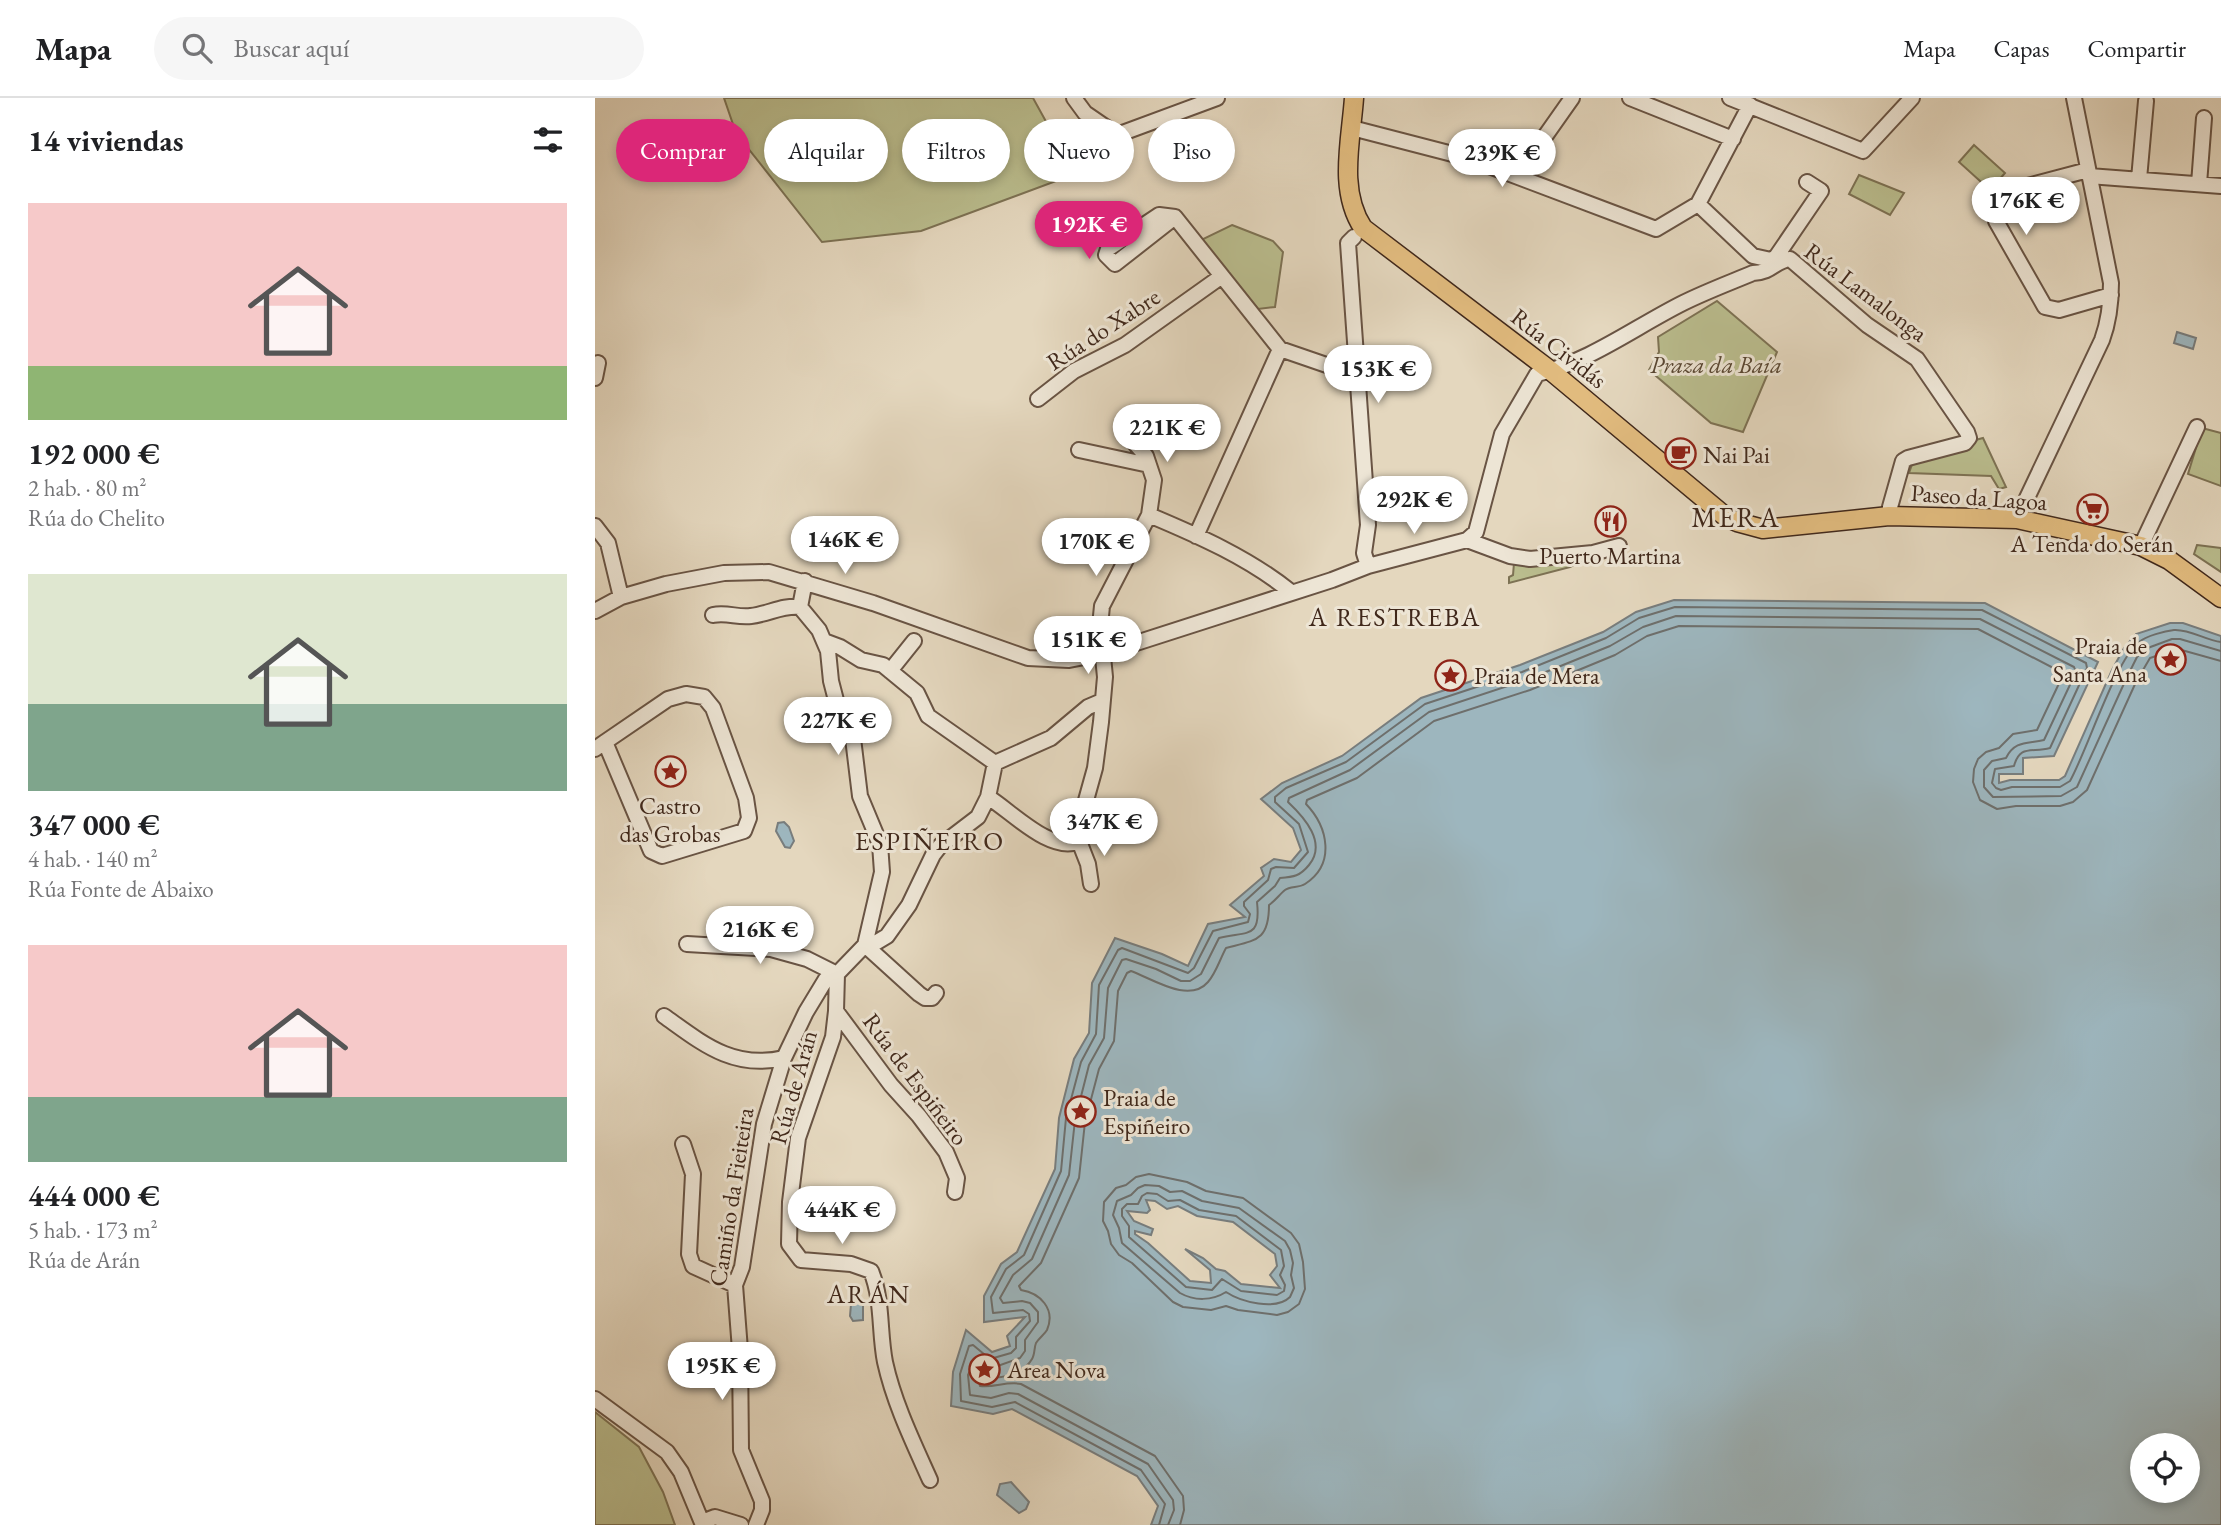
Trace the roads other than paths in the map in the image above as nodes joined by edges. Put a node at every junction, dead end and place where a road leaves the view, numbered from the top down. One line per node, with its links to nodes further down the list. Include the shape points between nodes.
1 (1074, 98): 2 (street, via 1085,113 1117,135)
2 (1217, 98)
3 (1354, 98): 12 (main road)
4 (1572, 98): 15 (street)
5 (1630, 98): 13 (street)
6 (1730, 98): 10 (street)
7 (1912, 98): 10 (street, via 1863,151)
8 (2074, 98): 14 (street)
9 (2147, 101): 16 (street)
10 (1750, 105): 13 (street)
11 (2204, 118): 18 (street)
12 (1352, 128): 15 (street, via 1468,158); 22 (main road, via 1349,194)
13 (1733, 138): 20 (street)
14 (2088, 173): 16 (street); 24 (street); 24 (street, via 2005,192 1994,203 1996,221 2045,307 2059,310)
15 (1517, 176): 20 (street, via 1656,229)
16 (2139, 179): 18 (street)
17 (1807, 182): 20 (street, via 1821,191 1771,260 1753,256)
18 (2199, 184): 19 (street)
19 (2221, 186)
20 (1698, 204)
21 (1175, 218): 23 (street)
22 (1358, 228): 27 (street, via 1348,243); 28 (main road, Rúa Cividás)
23 (1222, 276): 25 (street); 30 (street, Rúa do Xabre)
24 (2111, 295): 38 (street, via 2102,340)
25 (1280, 349): 27 (street, via 1341,370); 40 (street)
26 (598, 363): 29 (street)
27 (1357, 370): 44 (street)
28 (1551, 371): 35 (main road, Rúa Cividás); 37 (street, Rúa Lamalonga, via 1681,304 1790,259 1867,325 1917,359 1969,438 1903,461); 41 (street, Rúa Lamalonga, via 1537,374 1502,434 1476,532)
29 (595, 378)
30 (1038, 399)
31 (2197, 426): 43 (street)
32 (1125, 432): 34 (street)
33 (1079, 450): 34 (street)
34 (1149, 465): 36 (street, via 1154,480)
35 (1720, 512): 37 (main road, Paseo da Lagoa, via 1763,528)
36 (1149, 515): 40 (street); 54 (street, via 1102,606)
37 (1889, 516): 38 (main road, Paseo da Lagoa)
38 (2017, 519): 43 (main road, Paseo da Lagoa)
39 (595, 526): 47 (street, via 608,543)
40 (1196, 536): 46 (street)
41 (1467, 540): 42 (street, via 1530,559); 44 (street)
42 (1619, 546)
43 (2141, 546): 48 (main road, Paseo da Lagoa, via 2169,559)
44 (1368, 566): 46 (street)
45 (804, 581): 47 (street, via 769,572 724,573); 49 (street); 54 (street, via 1028,658 1069,660)
46 (1291, 592): 54 (street)
47 (621, 597): 50 (street)
48 (2221, 598)
49 (800, 607): 51 (street, via 752,617 724,612); 52 (street)
50 (595, 611)
51 (713, 615)
52 (824, 640): 55 (street); 63 (street, via 838,708 852,730 860,796 880,844 881,872)
53 (914, 640): 55 (street)
54 (1105, 653): 56 (street)
55 (890, 671): 58 (street, via 918,693 928,716)
56 (1102, 701): 58 (street, via 1087,707 1051,738); 60 (street, via 1095,768)
57 (600, 745): 57 (street, via 651,851 662,856 744,831 750,818 746,798 713,708 704,697 686,694 668,699)
58 (995, 763): 59 (street)
59 (988, 797): 60 (street, via 1049,840 1064,845); 63 (street, via 978,817 933,855 909,905 887,936)
60 (1079, 841): 61 (street)
61 (1091, 884)
62 (687, 944): 64 (street, via 771,949)
63 (865, 945): 64 (street); 65 (street, via 919,994 932,998)
64 (837, 974): 66 (street, Rúa de Espiñeiro); 68 (street, Camiño da Fieiteira, via 826,979 816,993)
65 (936, 993)
66 (837, 1011): 70 (street, Rúa de Espiñeiro, via 946,1152 957,1178); 73 (street, Rúa de Arán, via 833,1037 798,1138 789,1202 789,1244 801,1260 851,1264 871,1271 892,1389)
67 (664, 1016): 68 (street, via 725,1055 768,1062)
68 (784, 1058): 71 (street, Camiño da Fieiteira, via 764,1124)
69 (683, 1144): 71 (street, via 693,1174 692,1266)
70 (955, 1192)
71 (736, 1285): 76 (street, Camiño da Fieiteira, via 741,1450 762,1501)
72 (595, 1399): 74 (street, via 667,1452 681,1472)
73 (930, 1480)
74 (702, 1523): 75 (street, via 715,1517)
75 (741, 1525)
76 (756, 1525)

